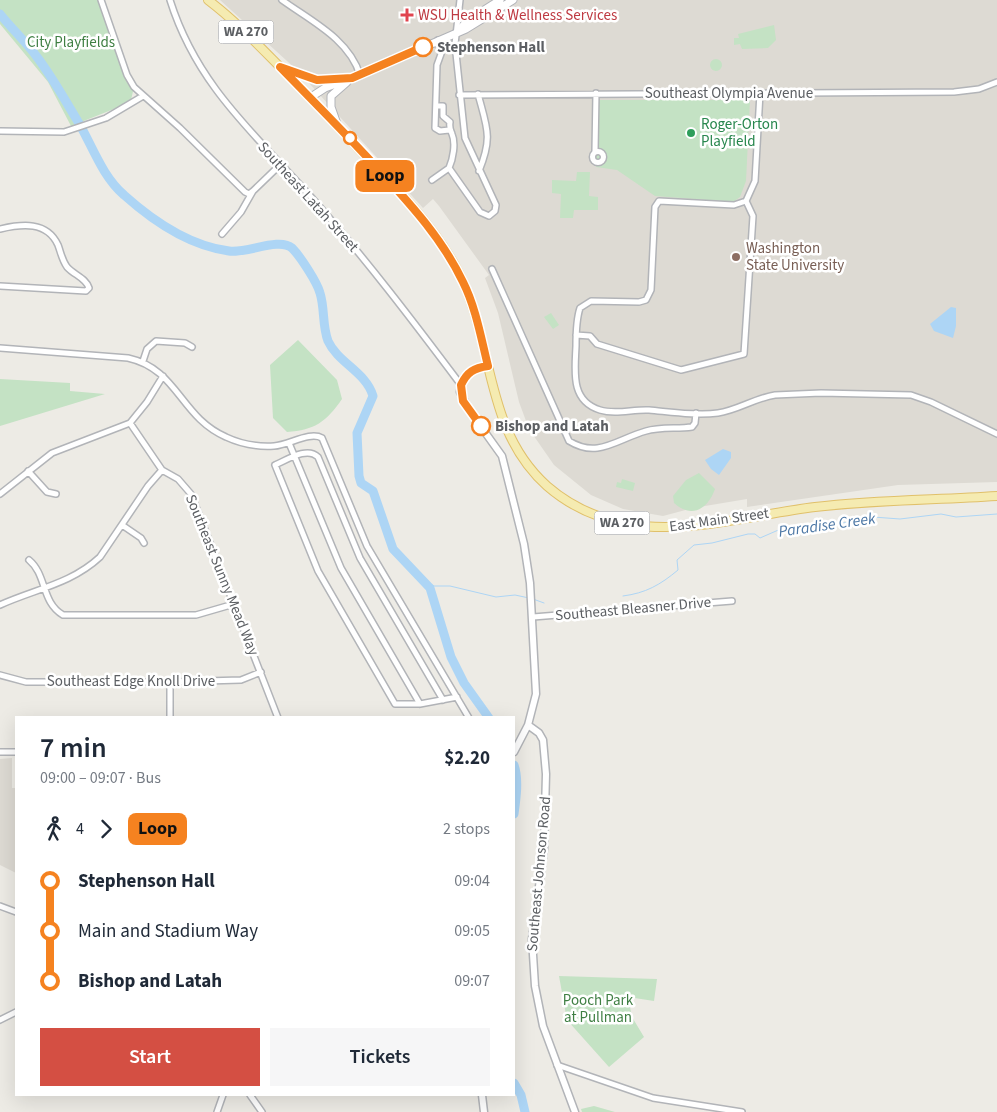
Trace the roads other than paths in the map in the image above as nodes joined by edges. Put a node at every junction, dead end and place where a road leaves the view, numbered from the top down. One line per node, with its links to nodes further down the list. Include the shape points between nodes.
1 (101, 0): 18 (street, via 127,76)
2 (170, 0): 27 (street, Southeast Latah Street, via 201,69 235,115)
3 (208, 0): 10 (main road, East Main Street / WA 270, via 245,30)
4 (282, 0): 11 (street, via 345,46)
5 (460, 0): 8 (street)
6 (500, 0): 8 (main road, via 467,21)
7 (513, 0): 8 (main road)
8 (458, 31): 9 (main road); 17 (street, via 455,44)
9 (438, 40): 11 (main road); 20 (street, via 441,48 437,65)
10 (280, 67): 12 (main road, via 317,80); 19 (main road, East Main Street / WA 270)
11 (360, 75): 12 (main road)
12 (352, 78): 19 (main road); 21 (main road, via 331,96 331,108)
13 (997, 82): 15 (street, Southeast Olympia Avenue, via 979,89 954,92)
14 (596, 93): 15 (street, Southeast Olympia Avenue); 16 (street, Southeast Olympia Avenue); 24 (street)
15 (760, 93): 32 (street, via 755,181)
16 (478, 94): 17 (street, Southeast Olympia Avenue); 26 (street, via 489,138)
17 (460, 95): 25 (street, via 465,138)
18 (143, 96): 23 (street, via 125,109 74,129 53,133); 31 (street, via 244,192 249,194)
19 (310, 97): 21 (main road, East Main Street / WA 270)
20 (437, 106): 22 (street, via 443,106 443,116 450,122); 22 (street, via 435,128 442,132)
21 (337, 124): 41 (main road, East Main Street / WA 270, via 405,198 453,262 477,320)
22 (449, 130): 28 (street, via 453,135)
23 (0, 131)
24 (595, 151)
25 (474, 161): 26 (street, via 479,164); 29 (street)
26 (484, 161): 29 (street)
27 (280, 165): 31 (street); 43 (street, Southeast Latah Street, via 372,267)
28 (449, 168): 29 (street, via 480,212 489,216 496,205); 30 (street)
29 (479, 171)
30 (432, 180)
31 (252, 191): 34 (street, via 241,212)
32 (746, 201): 37 (street, via 734,204 659,201 655,208 651,290 646,300 585,303 578,312); 37 (street, via 753,216 744,354 682,370 597,344 590,336)
33 (0, 229): 36 (street, via 29,225 46,231 57,244 64,263 89,288 86,291)
34 (222, 234)
35 (492, 270): 44 (street, via 568,441 590,450 602,448 647,430 692,427)
36 (0, 286)
37 (576, 335): 44 (street, via 575,381 581,397 591,406 606,412)
38 (192, 347): 40 (street, via 185,343 156,341)
39 (0, 348): 40 (street)
40 (143, 361): 42 (street)
41 (488, 366): 43 (street, via 470,372); 53 (main road, East Main Street / WA 270, via 504,427 517,452 536,476 575,507 626,524 675,527 818,507)
42 (163, 376): 45 (street); 47 (street, via 193,413 220,434 254,445)
43 (461, 385): 61 (street, via 463,401 505,464 524,544)
44 (696, 413): 46 (street, via 726,411 775,395 898,394 924,399)
45 (130, 423): 49 (street, Southeast Sunny Mead Way); 50 (street, via 52,453)
46 (997, 434)
47 (289, 443): 48 (street); 65 (street, via 314,435 322,438 367,546)
48 (294, 457): 66 (street, via 308,452 318,457 360,558); 67 (street, via 341,568); 67 (street, via 275,465 318,571 395,704)
49 (162, 470): 54 (street); 59 (street, Southeast Sunny Mead Way, via 178,479 191,494)
50 (28, 471): 51 (street); 52 (street, via 47,492)
51 (0, 494)
52 (56, 494)
53 (997, 496)
54 (122, 525): 55 (street); 57 (street, via 92,565 70,579)
55 (144, 543)
56 (29, 560): 57 (street, via 35,565)
57 (44, 589): 59 (street, via 56,610 72,616 196,615); 60 (street)
58 (732, 601): 61 (street, Southeast Bleasner Drive)
59 (234, 604): 62 (street, Southeast Sunny Mead Way)
60 (0, 605)
61 (533, 617): 71 (street, via 536,687)
62 (261, 672): 64 (street, Southeast Edge Knoll Drive, via 241,680); 69 (street, Southeast Sunny Mead Way)
63 (0, 675): 64 (street, Southeast Edge Knoll Drive, via 26,682)
64 (170, 682): 68 (street)
65 (457, 697): 66 (street); 70 (street)
66 (444, 700): 67 (street)
67 (420, 704)
68 (170, 716)
69 (277, 716)
70 (469, 716)
71 (528, 725): 72 (street); 79 (street, Southeast Johnson Road, via 541,736 546,774 544,849 533,925 534,976 540,1014)
72 (515, 748)
73 (0, 752): 74 (street)
74 (15, 752)
75 (0, 906): 76 (street)
76 (15, 912)
77 (15, 1012): 78 (street)
78 (0, 1020)
79 (557, 1065): 86 (street, Southeast Johnson Road); 87 (street, via 653,1098)
80 (223, 1096): 83 (street)
81 (251, 1096): 84 (street)
82 (482, 1096): 85 (street)
83 (217, 1112)
84 (262, 1112)
85 (484, 1112)
86 (576, 1112)
87 (742, 1112)

